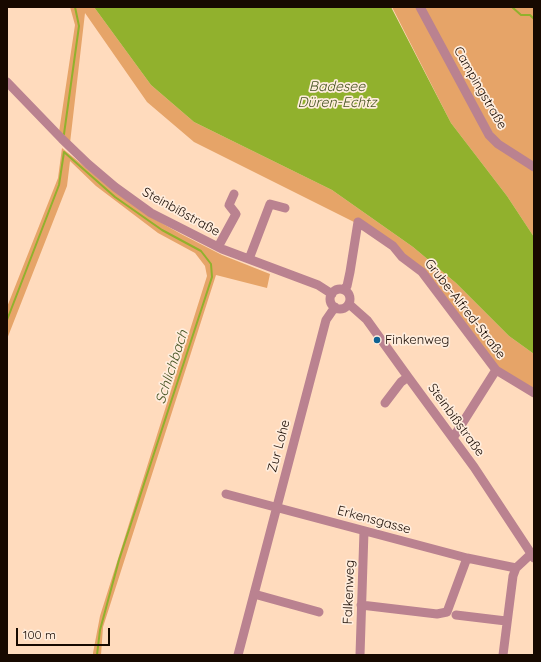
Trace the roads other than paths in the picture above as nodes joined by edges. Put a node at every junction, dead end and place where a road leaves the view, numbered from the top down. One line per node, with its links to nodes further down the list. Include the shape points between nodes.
1 (420, 7): 3 (street, Campingstraße, via 489,135 498,144)
2 (7, 82): 6 (street, Steinbißstraße, via 62,140 115,188 151,213)
3 (534, 167)
4 (234, 194): 6 (street, via 229,205 236,214)
5 (285, 208): 7 (street, via 270,204)
6 (218, 247): 7 (street, Steinbißstraße)
7 (249, 259): 9 (street, Steinbißstraße, via 318,285)
8 (344, 289): 9 (street, via 337,289); 10 (street, Steinbißstraße, via 350,296); 12 (street, Grube-Alfred-Straße, via 350,272 358,222 393,246 402,257 422,272)
9 (332, 294): 11 (street, via 331,301)
10 (349, 304): 11 (street, via 343,308); 13 (street, Steinbißstraße, via 367,320)
11 (335, 307): 18 (street, Zur Lohe, via 326,320)
12 (496, 370): 14 (street, Grube-Alfred-Straße); 16 (street)
13 (408, 377): 15 (street, via 401,382); 16 (street, Steinbißstraße)
14 (534, 394)
15 (385, 404)
16 (453, 438): 20 (street, Steinbißstraße)
17 (226, 494): 18 (street, Erkensgasse)
18 (276, 506): 19 (street, Erkensgasse); 23 (street, Zur Lohe)
19 (364, 531): 21 (street, Erkensgasse); 24 (street, Falkenweg)
20 (532, 556): 22 (street)
21 (467, 558): 22 (street, Erkensgasse); 24 (street, via 447,612 437,614)
22 (516, 568): 27 (street)
23 (254, 594): 25 (street); 28 (street, Zur Lohe)
24 (361, 605): 29 (street, Falkenweg)
25 (319, 612)
26 (456, 615): 27 (street)
27 (506, 621): 30 (street)
28 (238, 655)
29 (360, 655)
30 (503, 655)

